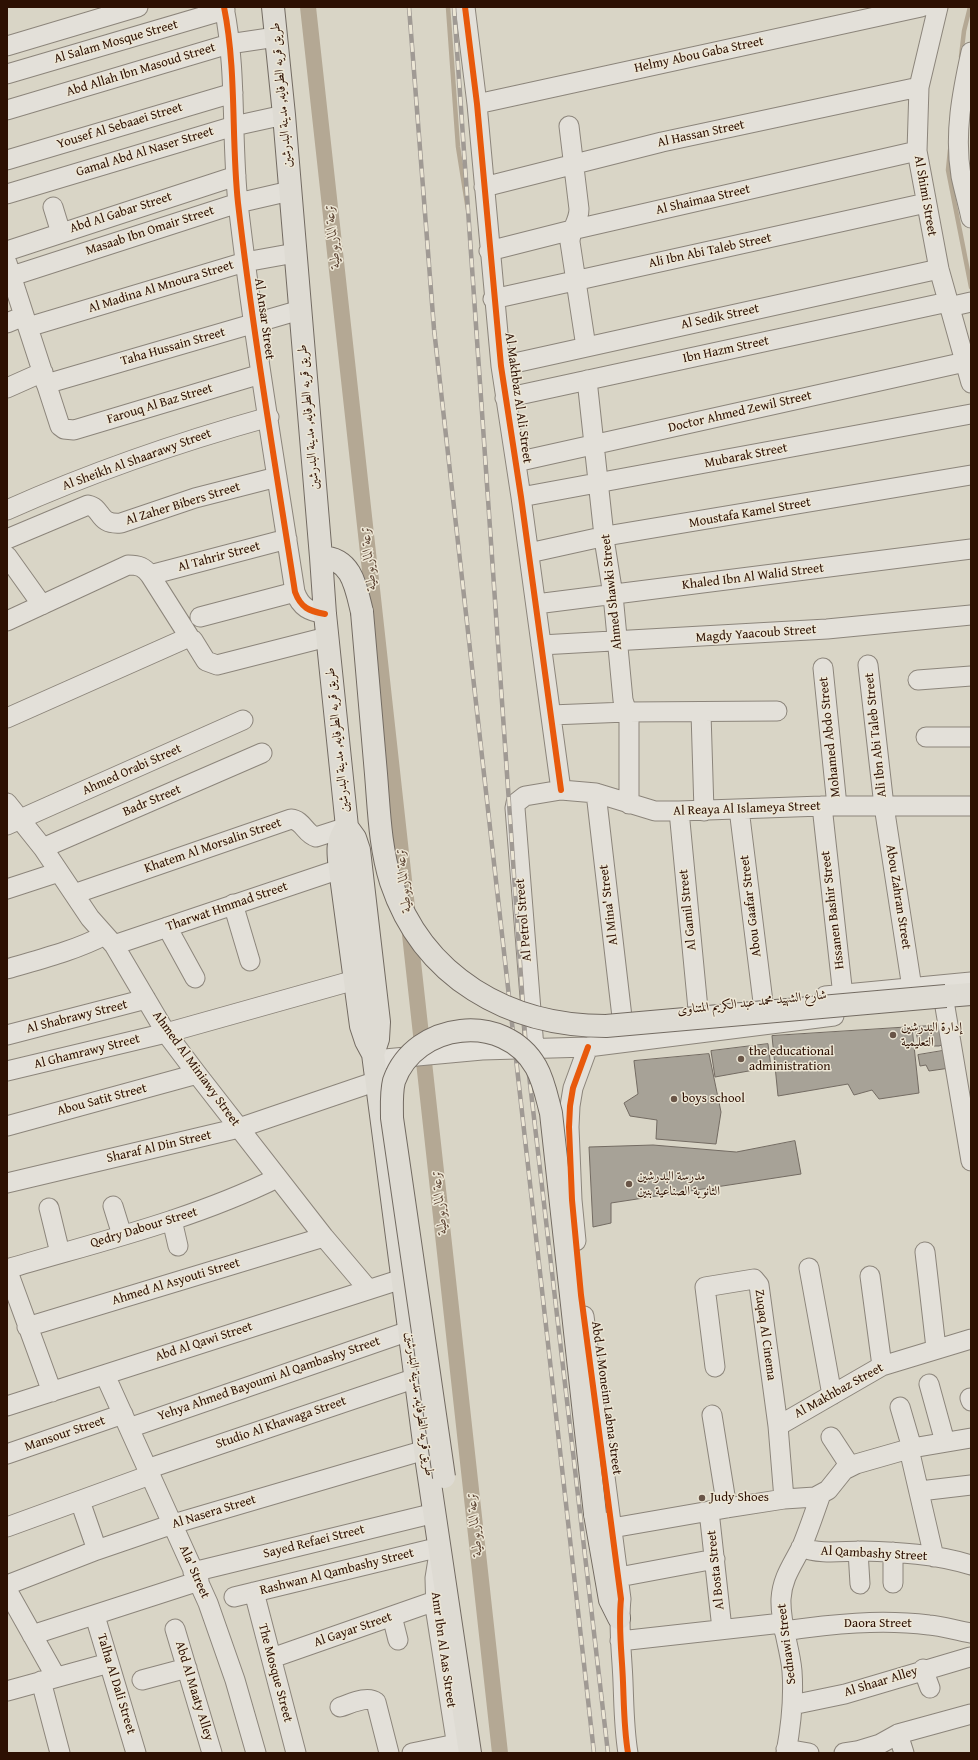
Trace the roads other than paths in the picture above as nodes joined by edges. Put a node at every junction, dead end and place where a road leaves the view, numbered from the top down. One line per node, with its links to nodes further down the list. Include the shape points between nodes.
1 (138, 7): 9 (street)
2 (273, 7): 7 (main road, طريق قريه الطرفايه, مدينة البدرشين)
3 (465, 7): 14 (street, Al Makhbaz Al Ali Street)
4 (921, 7): 14 (street, Helmy Abou Gaba Street)
5 (938, 7): 12 (street, Al Shimi Street)
6 (224, 9): 8 (street, Al Ansar Street); 11 (street, Al Salam Mosque Street)
7 (276, 37): 8 (street, Abd Allah Ibn Masoud Street); 16 (main road, طريق قريه الطرفايه, مدينة البدرشين)
8 (229, 44): 13 (street, Al Ansar Street); 15 (street, Abd Allah Ibn Masoud Street)
9 (7, 46)
10 (971, 52): 19 (street, via 960,104)
11 (7, 74)
12 (919, 87): 20 (street, Al Shimi Street); 22 (street, Al Hassan Street, via 662,142)
13 (233, 92): 17 (street, Al Ansar Street); 21 (street, Yousef Al Sebaaei Street)
14 (477, 104): 24 (street, Al Makhbaz Al Ali Street)
15 (7, 110)
16 (284, 115): 17 (street, Gamal Abd Al Naser Street); 25 (main road, طريق قريه الطرفايه, مدينة البدرشين)
17 (234, 126): 23 (street, Al Ansar Street); 26 (street, Gamal Abd Al Naser Street)
18 (569, 126): 22 (street)
19 (965, 131): 30 (street, via 961,176)
20 (917, 151): 28 (street, Al Shimi Street); 31 (street, Al Shaimaa Street)
21 (7, 160)
22 (574, 164): 24 (street, Al Hassan Street); 31 (street, via 579,209)
23 (236, 176): 27 (street, Al Ansar Street); 32 (street, Abd Al Gabar Street)
24 (484, 186): 34 (street, Al Makhbaz Al Ali Street)
25 (290, 191): 27 (street, Masaab Ibn Omair Street); 35 (main road, طريق قريه الطرفايه, مدينة البدرشين)
26 (7, 194)
27 (238, 203): 36 (street, Al Ansar Street); 37 (street, Masaab Ibn Omair Street)
28 (926, 203): 38 (street, Al Shimi Street); 39 (street, Ali Ibn Abi Taleb Street)
29 (53, 207): 32 (street)
30 (971, 218)
31 (572, 230): 34 (street, Al Shaimaa Street); 39 (street, via 570,242)
32 (61, 233): 33 (street, Abd Al Gabar Street)
33 (7, 251)
34 (489, 251): 40 (street, Al Makhbaz Al Ali Street)
35 (295, 253): 36 (street, Al Madina Al Mnoura Street); 43 (main road, طريق قريه الطرفايه, مدينة البدرشين)
36 (245, 262): 44 (street, Al Madina Al Mnoura Street); 46 (street, Al Ansar Street)
37 (9, 269): 44 (street)
38 (939, 269): 42 (street, Al Shimi Street); 47 (street, Al Sedik Street)
39 (576, 281): 40 (street, Ali Ibn Abi Taleb Street); 47 (street)
40 (494, 299): 49 (street, Al Makhbaz Al Ali Street)
41 (971, 302): 42 (street, Ibn Hazm Street)
42 (948, 304): 48 (street, Al Shimi Street); 52 (street, Ibn Hazm Street)
43 (300, 310): 46 (street, Taha Hussain Street); 71 (main road, طريق قريه الطرفايه, مدينة البدرشين)
44 (26, 322): 45 (street, Al Madina Al Mnoura Street); 51 (street)
45 (7, 323)
46 (253, 324): 50 (street, Al Ansar Street); 51 (street, Taha Hussain Street)
47 (586, 347): 49 (street, Al Sedik Street)
48 (965, 362): 53 (street, Al Shimi Street); 58 (street, Doctor Ahmed Zewil Street)
49 (501, 366): 55 (street, Al Makhbaz Al Ali Street)
50 (261, 374): 51 (street, Farouq Al Baz Street, via 68,431 60,426); 57 (street, Al Ansar Street)
51 (44, 378): 54 (street, Taha Hussain Street)
52 (587, 380): 55 (street, Ibn Hazm Street); 58 (street, Ahmed Shawki Street)
53 (971, 383)
54 (7, 388)
55 (505, 398): 59 (street, Al Makhbaz Al Ali Street)
56 (971, 414): 62 (street, Mubarak Street)
57 (269, 417): 61 (street, Al Ansar Street); 64 (street, Al Sheikh Al Shaarawy Street, via 102,470)
58 (594, 444): 59 (street, Doctor Ahmed Zewil Street); 62 (street, Ahmed Shawki Street)
59 (516, 462): 63 (street, Al Makhbaz Al Ali Street)
60 (971, 475): 65 (street, Moustafa Kamel Street)
61 (277, 477): 66 (street, Al Zaher Bibers Street, via 195,498 121,523 104,520 95,508 88,505); 67 (street, Al Ansar Street)
62 (599, 484): 63 (street, Mubarak Street); 65 (street, Ahmed Shawki Street)
63 (521, 497): 69 (street, Al Makhbaz Al Ali Street)
64 (7, 510)
65 (606, 536): 69 (street, Moustafa Kamel Street); 75 (street, Ahmed Shawki Street, via 605,545)
66 (7, 539)
67 (287, 539): 72 (street, Al Tahrir Street); 74 (street, Al Ansar Street)
68 (971, 549): 75 (street, Khaled Ibn Al Walid Street)
69 (529, 553): 76 (street, Al Makhbaz Al Ali Street)
70 (7, 556): 73 (street)
71 (322, 557): 78 (main road, طريق قريه الطرفايه, مدينة البدرشين); 129 (main road, bridge, via 333,558 343,565 356,588 362,612 383,847 391,882 416,934 431,954 482,996 506,1008 554,1022 581,1026)
72 (150, 574): 77 (street, via 145,568 128,565); 83 (street)
73 (13, 575): 77 (street)
74 (295, 592): 78 (street, Al Ansar Street, via 302,606 311,612); 80 (street)
75 (614, 595): 76 (street, Khaled Ibn Al Walid Street); 84 (street, Ahmed Shawki Street)
76 (536, 604): 85 (street, Al Makhbaz Al Ali Street)
77 (42, 605): 81 (street)
78 (324, 614): 82 (main road, طريق قريه الطرفايه, مدينة البدرشين)
79 (971, 615): 84 (street, Magdy Yaacoub Street, via 827,629)
80 (200, 617)
81 (7, 621)
82 (327, 637): 83 (street, via 217,665 206,661); 111 (main road, طريق قريه الطرفايه, مدينة البدرشين)
83 (190, 638): 94 (street)
84 (618, 641): 85 (street, Magdy Yaacoub Street); 91 (street, Ahmed Shawki Street, via 623,700)
85 (541, 645): 93 (street, Al Makhbaz Al Ali Street)
86 (868, 665): 105 (street, Ali Ibn Abi Taleb Street)
87 (823, 668): 104 (street, Mohamed Abdo Street)
88 (971, 676): 89 (street)
89 (918, 680)
90 (777, 711): 92 (street)
91 (627, 712): 92 (street); 93 (street); 103 (street, Ahmed Shawki Street)
92 (701, 713): 109 (street)
93 (551, 715): 99 (street, Al Makhbaz Al Ali Street)
94 (7, 718)
95 (243, 720): 110 (street, Ahmed Orabi Street)
96 (926, 737): 97 (street)
97 (971, 737)
98 (262, 753): 112 (street, Badr Street)
99 (560, 790): 100 (street, Al Reaya Al Islameya Street); 101 (street, Al Reaya Al Islameya Street)
100 (596, 793): 103 (street, Al Reaya Al Islameya Street); 134 (street, Al Mina' Street)
101 (525, 796): 135 (street, Al Petrol Street, via 516,803 515,808)
102 (7, 803): 110 (street, Ahmed Al Miniawy Street)
103 (629, 804): 108 (street, Al Reaya Al Islameya Street, via 655,811)
104 (830, 806): 105 (street, Al Reaya Al Islameya Street); 107 (street, Al Reaya Al Islameya Street); 126 (street, Hssanen Bashir Street)
105 (884, 806): 106 (street, Al Reaya Al Islameya Street); 125 (street, Abou Zahran Street)
106 (971, 806)
107 (739, 809): 109 (street, Al Reaya Al Islameya Street); 130 (street, Abou Gaafar Street)
108 (679, 811): 109 (street, Al Reaya Al Islameya Street); 132 (street, Al Gamil Street)
109 (704, 811)
110 (14, 822): 112 (street, Ahmed Al Miniawy Street)
111 (347, 827): 113 (main road, طريق قريه الطرفايه, مدينة البدرشين, via 338,845); 116 (street, Khatem Al Morsalin Street, via 316,837 308,834 298,821 291,819); 140 (main road, طريق قريه الطرفايه, مدينة البدرشين, via 355,838 359,850 379,1022)
112 (43, 848): 114 (street, Ahmed Al Miniawy Street)
113 (340, 868): 117 (street, Tharwat Hmmad Street); 123 (main road, طريق قريه الطرفايه, مدينة البدرشين)
114 (59, 872): 115 (street); 116 (street, Ahmed Al Miniawy Street)
115 (7, 889)
116 (74, 894): 119 (street, Ahmed Al Miniawy Street)
117 (233, 904): 118 (street, Tharwat Hmmad Street); 120 (street)
118 (167, 926): 119 (street, Tharwat Hmmad Street); 122 (street)
119 (109, 940): 121 (street, Tharwat Hmmad Street); 128 (street, Ahmed Al Miniawy Street)
120 (250, 961)
121 (7, 969)
122 (195, 978)
123 (355, 980): 136 (street, Al Ghamrawy Street); 140 (main road, طريق قريه الطرفايه, مدينة البدرشين, via 361,1026)
124 (971, 982): 125 (street, شارع الشهيد محمد عبد الكريم المتناوى)
125 (912, 988): 126 (street, شارع الشهيد محمد عبد الكريم المتناوى)
126 (843, 994): 130 (street, شارع الشهيد محمد عبد الكريم المتناوى); 133 (street, Hssanen Bashir Street)
127 (971, 994): 129 (main road)
128 (146, 999): 136 (street, Ahmed Al Miniawy Street); 137 (street, Al Shabrawy Street)
129 (946, 1001): 131 (street, شارع الشهيد محمد عبد الكريم المتناوى); 133 (street, شارع الشهيد محمد عبد الكريم المتناوى); 146 (street)
130 (763, 1002): 132 (street, شارع الشهيد محمد عبد الكريم المتناوى)
131 (971, 1005)
132 (698, 1009): 134 (street, شارع الشهيد محمد عبد الكريم المتناوى)
133 (846, 1014): 138 (street, شارع الشهيد محمد عبد الكريم المتناوى)
134 (622, 1017): 135 (street, شارع الشهيد محمد عبد الكريم المتناوى)
135 (533, 1026): 139 (street, Al Petrol Street)
136 (166, 1033): 141 (street, Al Ghamrawy Street); 142 (street, Ahmed Al Miniawy Street)
137 (7, 1035)
138 (588, 1047): 139 (street, شارع الشهيد محمد عبد الكريم المتناوى); 195 (street, Abd Al Moneim Labna Street, via 573,1088 570,1106 572,1200 581,1295)
139 (534, 1048): 140 (street, شارع الشهيد محمد عبد الكريم المتناوى)
140 (374, 1057): 143 (main road, طريق قريه الطرفايه, مدينة البدرشين)
141 (7, 1071)
142 (197, 1074): 144 (street, Abou Satit Street); 145 (street, Ahmed Al Miniawy Street)
143 (377, 1081): 145 (street, Sharaf Al Din Street); 160 (main road, طريق قريه الطرفايه, مدينة البدرشين)
144 (7, 1126)
145 (239, 1128): 147 (street, Ahmed Al Miniawy Street); 148 (street, Sharaf Al Din Street)
146 (971, 1161)
147 (277, 1178): 151 (street, Qedry Dabour Street, via 232,1199); 153 (street, Ahmed Al Miniawy Street)
148 (7, 1183)
149 (113, 1206): 152 (street)
150 (49, 1208): 156 (street)
151 (172, 1220): 152 (street, Qedry Dabour Street); 154 (street)
152 (122, 1235): 156 (street, Qedry Dabour Street)
153 (324, 1238): 161 (street, Ahmed Al Miniawy Street); 162 (street, Ahmed Al Asyouti Street)
154 (178, 1246)
155 (925, 1252): 165 (street)
156 (60, 1253): 158 (street, Qedry Dabour Street)
157 (809, 1268): 172 (street)
158 (7, 1269): 162 (street)
159 (870, 1276): 166 (street)
160 (402, 1279): 161 (street, Abd Al Qawi Street); 163 (main road, طريق قريه الطرفايه, مدينة البدرشين)
161 (368, 1290): 168 (street, Abd Al Qawi Street)
162 (27, 1327): 171 (street)
163 (410, 1331): 169 (main road, طريق قريه الطرفايه, مدينة البدرشين); 176 (street, Yehya Ahmed Bayoumi Al Qambashy Street)
164 (971, 1340): 165 (street, Al Makhbaz Street)
165 (936, 1348): 166 (street, Al Makhbaz Street)
166 (882, 1366): 172 (street, Al Makhbaz Street)
167 (715, 1367): 177 (street, Zuqaq Al Cinema, via 705,1287 754,1279 759,1286)
168 (105, 1375): 171 (street, Abd Al Qawi Street); 176 (street, Ala' Street)
169 (416, 1378): 182 (main road, طريق قريه الطرفايه, مدينة البدرشين); 185 (street, Studio Al Khawaga Street)
170 (929, 1384): 180 (street)
171 (52, 1392): 173 (street, Abd Al Qawi Street)
172 (832, 1395): 177 (street, Al Makhbaz Street)
173 (7, 1406)
174 (900, 1407): 181 (street)
175 (712, 1415): 191 (street, Al Bosta Street)
176 (126, 1421): 183 (street, Mansour Street); 185 (street, Ala' Street)
177 (778, 1426): 189 (street, Zuqaq Al Cinema)
178 (831, 1437): 184 (street)
179 (971, 1438): 180 (street)
180 (945, 1442): 181 (street)
181 (910, 1449): 184 (street); 187 (street)
182 (425, 1450): 192 (main road, طريق قريه الطرفايه, مدينة البدرشين); 193 (street, Al Nasera Street)
183 (7, 1454)
184 (850, 1466): 188 (street)
185 (149, 1472): 190 (street, Studio Al Khawaga Street); 193 (street, Ala' Street)
186 (971, 1485): 187 (street)
187 (920, 1491): 201 (street)
188 (821, 1494): 189 (street, via 815,1497); 197 (street, Sednawi Street)
189 (784, 1499): 191 (street)
190 (80, 1501): 194 (street, Studio Al Khawaga Street); 198 (street)
191 (718, 1509): 195 (street); 202 (street, Al Bosta Street)
192 (435, 1513): 196 (main road, طريق قريه الطرفايه, مدينة البدرشين); 204 (street, Sayed Refaei Street)
193 (173, 1524): 198 (street, Al Nasera Street); 204 (street, Ala' Street)
194 (7, 1527)
195 (612, 1528): 205 (street, Abd Al Moneim Labna Street)
196 (440, 1546): 210 (street, Rashwan Al Qambashy Street); 212 (street, Amr Ibn Al Aas Street, via 435,1578); 215 (main road, bridge, via 448,1519 448,1502 392,1118 392,1098 394,1082 413,1052 427,1041 443,1034 460,1030 478,1030 506,1039 525,1053 536,1067 551,1113 595,1514 610,1600); 236 (main road, طريق قريه الطرفايه, مدينة البدرشين)
197 (802, 1547): 199 (street, Al Qambashy Street, via 815,1551); 216 (street, Sednawi Street, via 791,1563 784,1581 781,1599)
198 (97, 1550): 208 (street, Al Nasera Street)
199 (858, 1551): 200 (street, Al Qambashy Street); 207 (street)
200 (893, 1552): 201 (street, Al Qambashy Street); 206 (street)
201 (934, 1557): 203 (street, Al Qambashy Street)
202 (715, 1559): 205 (street); 218 (street, Al Bosta Street)
203 (971, 1565)
204 (196, 1576): 213 (street, Sayed Refaei Street); 241 (street, Ala' Street, via 235,1680)
205 (619, 1577): 215 (street, Abd Al Moneim Labna Street)
206 (893, 1583)
207 (860, 1584)
208 (7, 1585)
209 (7, 1590): 220 (street)
210 (254, 1592): 211 (street, Rashwan Al Qambashy Street); 224 (street, The Mosque Street)
211 (234, 1597)
212 (435, 1601): 214 (street, Al Gayar Street); 236 (street, Amr Ibn Al Aas Street)
213 (95, 1616): 220 (street, Sayed Refaei Street); 225 (street, Talha Al Dali Street)
214 (392, 1616): 221 (street); 224 (street, Al Gayar Street)
215 (619, 1618): 222 (street, Abd Al Moneim Labna Street)
216 (783, 1627): 218 (street, Daora Street); 219 (street, Daora Street, via 881,1622 929,1625); 232 (street, Sednawi Street, via 792,1671)
217 (175, 1629): 226 (street, Abd Al Maaty Alley)
218 (722, 1629): 222 (street, Daora Street)
219 (971, 1634)
220 (32, 1635): 228 (street)
221 (398, 1640)
222 (620, 1641): 245 (street, Abd Al Moneim Labna Street, via 624,1732)
223 (970, 1657): 227 (street, Al Shaar Alley)
224 (272, 1658): 242 (street, The Mosque Street)
225 (109, 1663): 228 (street); 239 (street, Talha Al Dali Street)
226 (187, 1668): 229 (street); 240 (street, Abd Al Maaty Alley)
227 (923, 1669): 230 (street); 232 (street, Al Shaar Alley, via 870,1687)
228 (48, 1679): 231 (street); 238 (street)
229 (142, 1680)
230 (930, 1688)
231 (7, 1692)
232 (792, 1705): 237 (street, Sednawi Street)
233 (340, 1707): 243 (street, via 367,1699 376,1702)
234 (971, 1714): 235 (street)
235 (898, 1734): 247 (street, via 880,1744); 248 (street)
236 (462, 1750): 244 (street)
237 (786, 1751): 246 (street)
238 (60, 1753)
239 (136, 1753)
240 (212, 1753)
241 (256, 1753)
242 (296, 1753)
243 (389, 1753)
244 (412, 1753)
245 (628, 1753)
246 (809, 1753)
247 (844, 1753)
248 (904, 1753)

